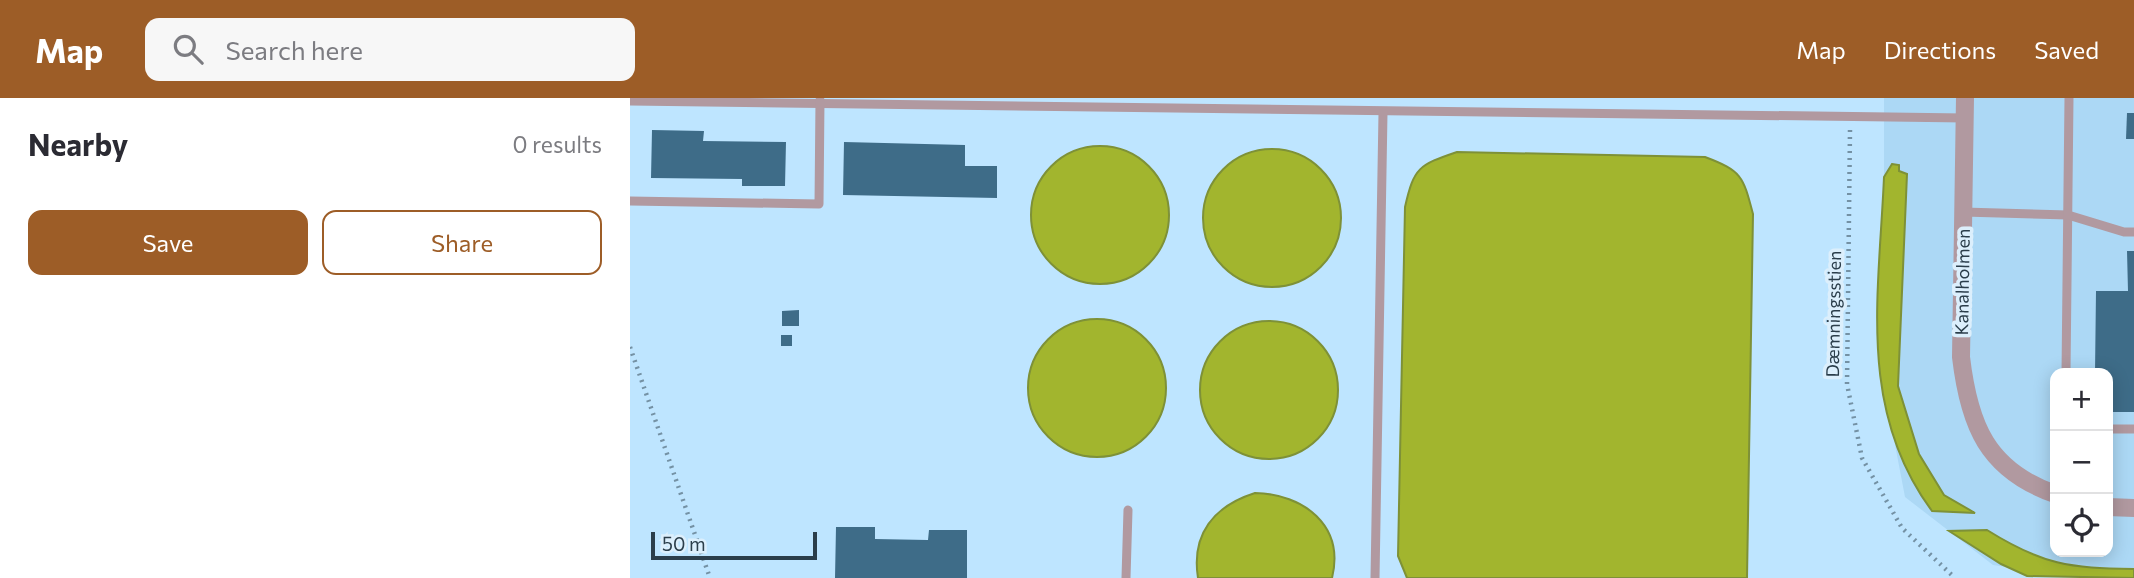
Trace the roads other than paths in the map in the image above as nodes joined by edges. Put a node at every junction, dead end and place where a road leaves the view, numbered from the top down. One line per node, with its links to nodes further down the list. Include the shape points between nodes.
1 (1965, 98): 7 (street, Kanalholmen)
2 (2070, 98): 10 (lane)
3 (695, 100): 4 (lane); 5 (lane)
4 (630, 101)
5 (820, 101): 6 (lane); 8 (lane, via 819,204)
6 (1383, 113): 7 (lane); 20 (lane)
7 (1965, 118): 9 (street, Kanalholmen)
8 (630, 201)
9 (1964, 212): 10 (lane); 15 (street, Kanalholmen, via 1961,357 1966,399 1978,429 1997,457 2029,485)
10 (2068, 215): 11 (lane); 12 (lane)
11 (2134, 232)
12 (2066, 368)
13 (2113, 429): 14 (lane)
14 (2134, 429)
15 (2050, 492)
16 (2113, 508): 17 (street)
17 (2134, 508)
18 (1128, 510): 19 (lane)
19 (1126, 578)
20 (1375, 578)

